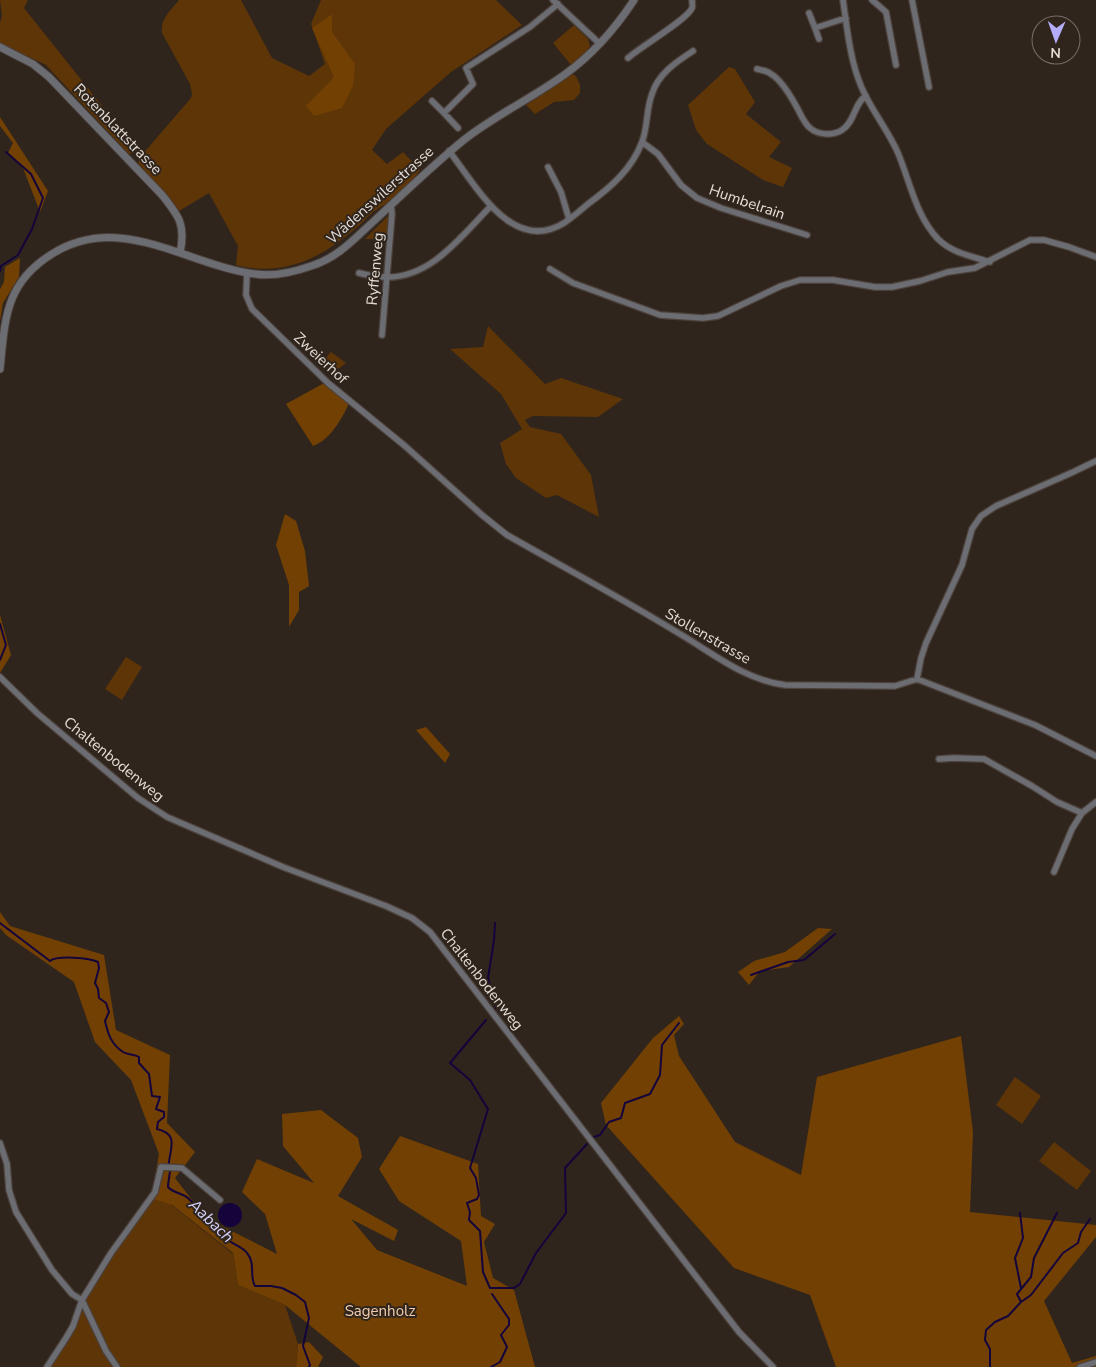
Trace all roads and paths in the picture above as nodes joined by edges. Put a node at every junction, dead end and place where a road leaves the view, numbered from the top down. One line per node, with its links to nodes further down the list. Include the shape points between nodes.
1 (634, 0): 11 (street, Wädenswilerstrasse)
2 (692, 0): 14 (street, via 692,9 684,17)
3 (843, 0): 8 (street)
4 (872, 0): 15 (street, via 886,12)
5 (912, 0): 17 (street)
6 (555, 2): 11 (street); 20 (street, via 530,27 466,68 473,84)
7 (809, 13): 9 (street)
8 (846, 18): 9 (street); 18 (street, via 855,67)
9 (815, 28): 10 (street)
10 (819, 39)
11 (600, 44): 23 (street, Wädenswilerstrasse, via 563,76 482,126)
12 (0, 47): 29 (street, Rotenblattstrasse, via 49,77 162,195 181,222)
13 (693, 51): 22 (street, via 675,63 659,80 652,94)
14 (628, 58)
15 (896, 65)
16 (757, 68): 18 (street, via 771,74 810,128 819,133 840,132 850,125 861,98)
17 (929, 87)
18 (866, 96): 31 (street, via 898,153 927,226 955,252)
19 (432, 101): 20 (street)
20 (444, 113): 21 (street)
21 (458, 128)
22 (642, 142): 27 (street, via 630,166 612,187); 28 (street, Humbelrain, via 658,154 681,185 697,198)
23 (449, 151): 25 (street, Wädenswilerstrasse); 26 (street)
24 (548, 166): 27 (street, via 561,192)
25 (391, 205): 33 (street, Wädenswilerstrasse, via 346,248 322,263 273,275); 35 (street, Ryffenweg)
26 (491, 206): 27 (street, via 505,220 525,230 544,230); 35 (street, via 445,253 424,268)
27 (569, 219)
28 (807, 235)
29 (180, 253): 33 (street, Wädenswilerstrasse); 37 (street, Wädenswilerstrasse, via 139,240 115,237 78,242 49,256 30,271 13,294 5,317)
30 (1096, 257): 31 (street, via 1044,240 1030,240)
31 (990, 262): 32 (street, via 892,287 833,280 800,280 718,316 703,318 660,315 573,283)
32 (550, 269)
33 (248, 273): 38 (street, Zweierhof, via 246,295 252,309 328,383)
34 (358, 273): 35 (street)
35 (386, 278): 36 (street, Ryffenweg)
36 (382, 335)
37 (0, 368)
38 (405, 446): 41 (street, Stollenstrasse, via 507,535 742,671 770,683 785,685 895,686)
39 (1096, 461): 41 (street, via 996,506 981,516 972,529 962,566 920,658)
40 (0, 677): 53 (street, Chaltenbodenweg, via 138,798 167,817 283,867 386,906 412,918 430,932 739,1332)
41 (917, 679): 42 (street, via 1035,725)
42 (1096, 756)
43 (940, 759): 45 (street, via 984,759)
44 (1096, 802): 45 (street)
45 (1082, 813): 46 (street)
46 (1054, 872)
47 (0, 1143): 49 (street, via 16,1212 52,1270 72,1294)
48 (220, 1200): 49 (street, via 182,1168 161,1167 155,1192)
49 (82, 1300): 51 (street, via 73,1326); 52 (street, via 106,1352)
50 (1096, 1362): 54 (street)
51 (47, 1367)
52 (117, 1367)
53 (773, 1367)
54 (1080, 1367)

